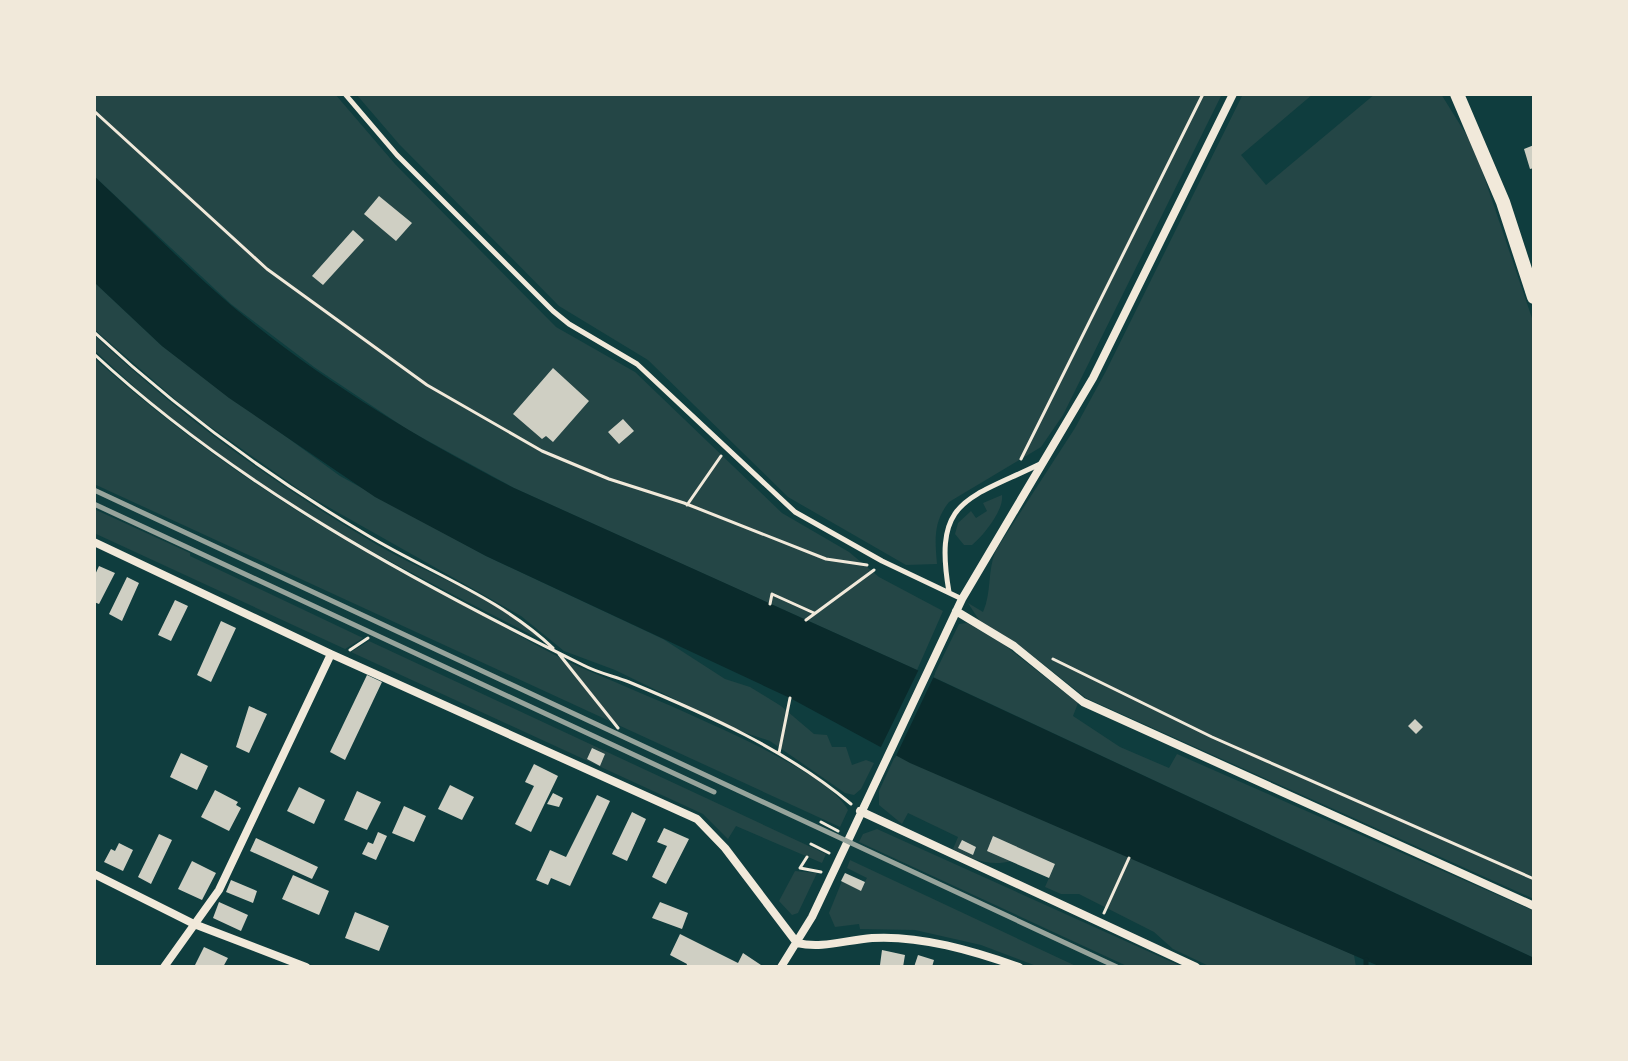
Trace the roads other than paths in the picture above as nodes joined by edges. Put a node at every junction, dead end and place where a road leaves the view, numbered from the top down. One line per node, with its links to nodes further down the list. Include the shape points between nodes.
1 (345, 94): 9 (lane, via 397,155 553,311 637,364 795,512)
2 (1233, 94): 7 (street, via 1099,366)
3 (1457, 94): 4 (street)
4 (1519, 249): 5 (lane); 6 (street)
5 (1534, 269)
6 (1534, 297)
7 (1042, 463): 9 (lane, via 958,508 948,523 943,549); 10 (street)
8 (94, 542): 12 (street)
9 (949, 593): 10 (lane)
10 (962, 599): 11 (street)
11 (956, 611): 13 (street); 15 (street, via 1014,646 1083,702)
12 (331, 654): 16 (street, via 219,890); 17 (street, via 697,819)
13 (860, 811): 17 (street); 22 (street)
14 (94, 874): 16 (street)
15 (1534, 906)
16 (194, 924): 18 (street); 19 (street)
17 (797, 943): 20 (street); 21 (street, via 813,947 897,938)
18 (164, 967)
19 (306, 967)
20 (781, 967)
21 (1019, 967)
22 (1196, 967)

